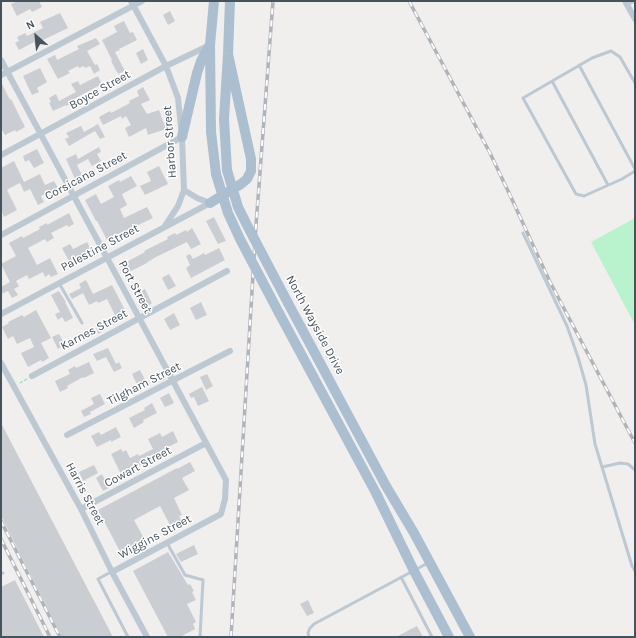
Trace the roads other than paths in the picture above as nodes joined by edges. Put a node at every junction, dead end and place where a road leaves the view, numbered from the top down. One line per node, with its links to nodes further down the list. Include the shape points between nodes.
1 (142, 1): 5 (street)
2 (214, 1): 8 (main road)
3 (230, 1): 9 (main road, North Wayside Drive)
4 (635, 1): 6 (lane)
5 (132, 3): 12 (street, Harbor Street); 13 (street)
6 (626, 3): 7 (street)
7 (635, 19)
8 (210, 44): 12 (street, Boyce Street); 18 (main road, via 197,73); 46 (main road, bridge, via 211,132 216,174 228,213 376,493)
9 (228, 54): 24 (main road, via 251,158 251,171 241,184); 45 (main road, North Wayside Drive, bridge, via 224,119 227,170 238,207 386,486)
10 (1, 60): 13 (street, Port Street)
11 (579, 65): 15 (lane); 16 (lane, via 611,51 620,57); 20 (lane)
12 (166, 66): 17 (street, Boyce Street); 18 (street, Harbor Street, via 178,98)
13 (8, 72): 14 (street); 17 (street, Port Street)
14 (1, 75)
15 (552, 81): 21 (lane); 21 (lane, via 522,98 576,194 584,196)
16 (635, 83)
17 (41, 134): 19 (street, Boyce Street); 23 (street, Port Street)
18 (182, 137): 22 (street, Harbor Street); 23 (street, Corsicana Street)
19 (1, 155)
20 (635, 170): 21 (lane)
21 (608, 185)
22 (184, 190): 24 (street, Harbor Street); 25 (street, via 178,206)
23 (74, 196): 27 (street, Corsicana Street); 28 (street, Port Street)
24 (210, 203): 25 (street, Palestine Street)
25 (165, 226): 28 (street, Palestine Street)
26 (523, 233): 40 (lane, via 567,326 578,357)
27 (1, 234)
28 (107, 257): 30 (street, Palestine Street); 32 (street, Port Street)
29 (227, 271): 32 (street, Karnes Street)
30 (59, 283): 31 (street, Palestine Street); 33 (lane)
31 (1, 314)
32 (140, 319): 36 (street, Karnes Street); 37 (street, Port Street)
33 (82, 323)
34 (230, 351): 37 (street, Tilgham Street)
35 (1, 363): 42 (street, Harris Street)
36 (32, 376)
37 (173, 381): 38 (street, Tilgham Street); 39 (street, Port Street)
38 (68, 435)
39 (206, 443): 42 (street, Cowart Street); 43 (street, Port Street, via 226,480 221,514)
40 (602, 467): 41 (lane, via 620,463 628,464); 47 (lane)
41 (635, 470)
42 (81, 509): 48 (street, Harris Street)
43 (207, 521): 44 (street, Wiggins Street)
44 (167, 543): 48 (street, Wiggins Street); 52 (lane, via 185,575 203,580)
45 (430, 562): 46 (lane); 56 (main road, North Wayside Drive)
46 (414, 571): 49 (lane); 55 (main road)
47 (635, 571)
48 (112, 572): 50 (lane, via 98,579); 51 (street, Harris Street)
49 (401, 577): 53 (lane, via 314,624 308,633); 54 (lane)
50 (128, 637)
51 (147, 637)
52 (200, 637)
53 (309, 637)
54 (432, 637)
55 (449, 637)
56 (470, 637)

